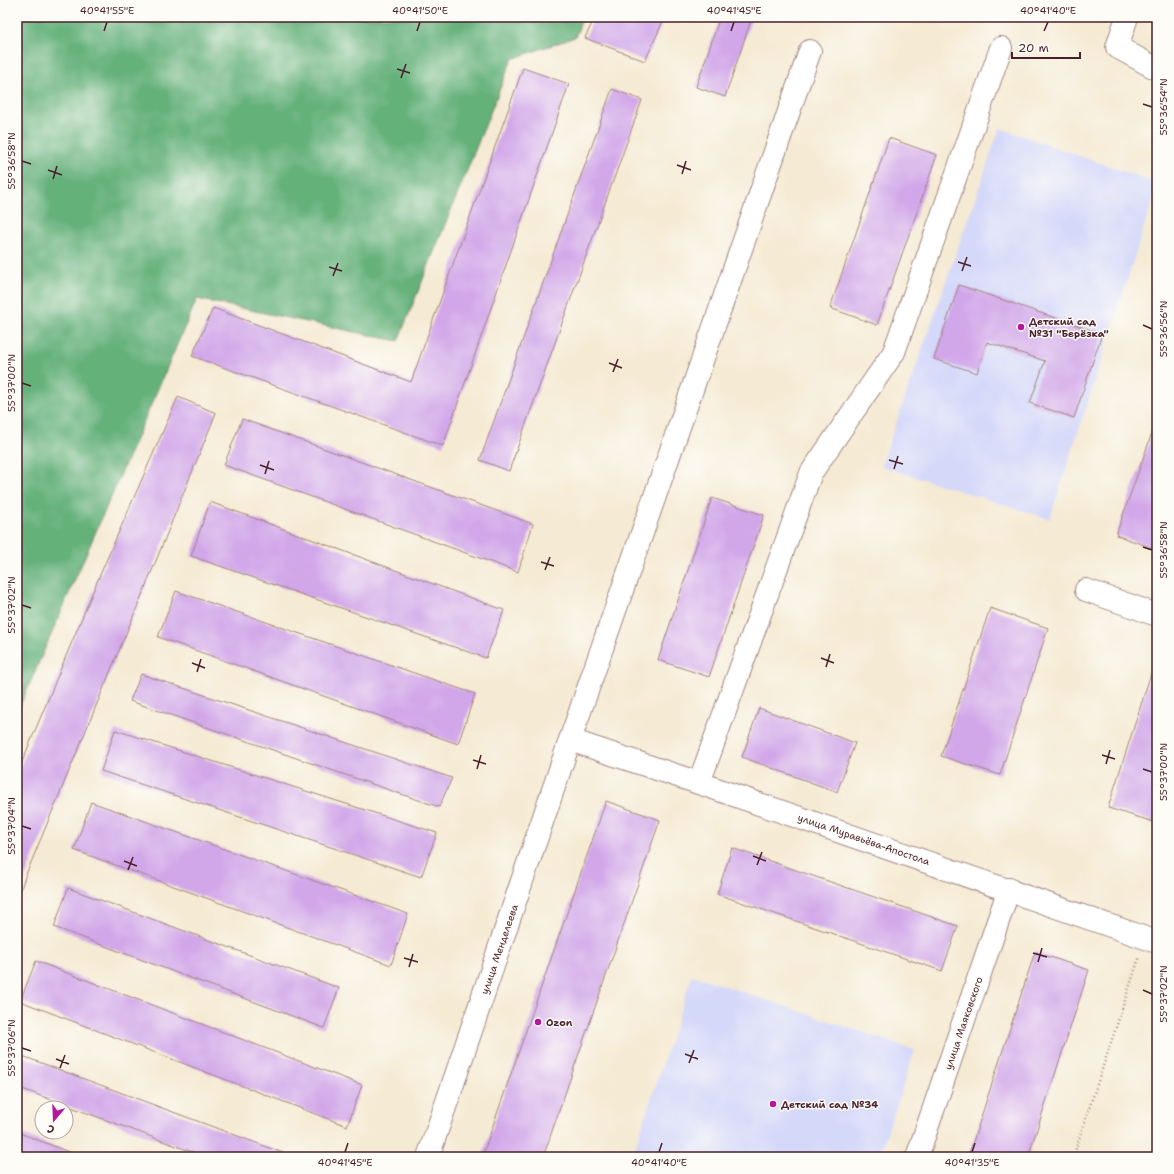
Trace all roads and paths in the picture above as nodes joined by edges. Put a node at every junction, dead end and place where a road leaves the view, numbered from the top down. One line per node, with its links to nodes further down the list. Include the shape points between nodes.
1 (1127, 17): 4 (street, via 1117,47)
2 (1001, 48): 8 (street, via 894,352 811,473)
3 (810, 51): 7 (street, улица Менделеева)
4 (1157, 69)
5 (1086, 590): 6 (street)
6 (1157, 615)
7 (570, 740): 8 (street, улица Муравьёва-Апостола); 11 (street, улица Менделеева)
8 (699, 783): 9 (street, улица Муравьёва-Апостола)
9 (1009, 889): 10 (street, улица Муравьёва-Апостола); 12 (street, улица Маяковского)
10 (1152, 940): 13 (path)
11 (428, 1157)
12 (917, 1157)
13 (1073, 1157)

